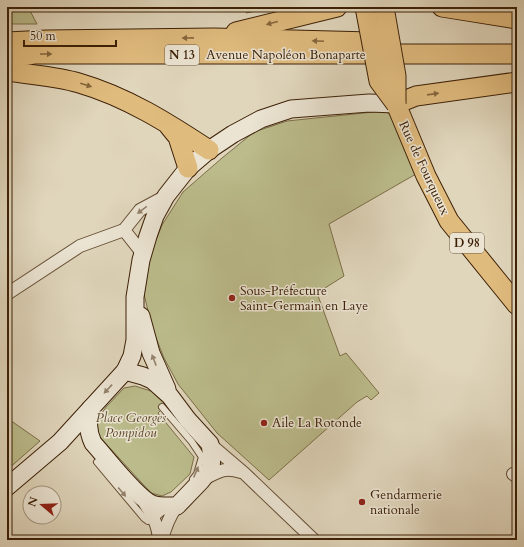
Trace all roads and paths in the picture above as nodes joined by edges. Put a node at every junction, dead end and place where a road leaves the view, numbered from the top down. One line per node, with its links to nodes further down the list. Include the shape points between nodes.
1 (338, 7): 6 (main road, one-way to 6)
2 (365, 7): 13 (main road, Rue de Fourqueux / D 98, bridge, via 379,81)
3 (384, 7): 13 (main road, Rue de Fourqueux / D 98, bridge, via 396,76)
4 (442, 7): 5 (main road)
5 (517, 19)
6 (214, 38): 7 (main road, Avenue Napoléon Bonaparte / N 13, one-way to 7); 8 (main road, Avenue Napoléon Bonaparte / N 13, one-way to 6, via 357,42)
7 (7, 42)
8 (517, 42)
9 (517, 54): 10 (main road, Avenue Napoléon Bonaparte / N 13, one-way to 9, via 34,54)
10 (7, 58)
11 (7, 70): 14 (main road, one-way to 14, via 78,83 104,91)
12 (517, 82): 13 (main road, one-way to 12, via 416,96)
13 (396, 104): 15 (street, via 369,103 291,109 261,119); 22 (main road, Rue de Fourqueux / D 98, via 426,176 449,221)
14 (166, 122): 15 (main road); 16 (main road, via 178,137)
15 (209, 150): 16 (street)
16 (188, 168): 17 (street)
17 (166, 196): 18 (street, one-way to 18, via 140,210); 19 (street, via 155,216)
18 (124, 230): 19 (street); 20 (street, via 80,246)
19 (143, 254): 21 (street)
20 (7, 294)
21 (135, 297): 23 (street, via 135,340 132,356); 24 (street, one-way to 21)
22 (517, 305)
23 (125, 371): 24 (street, via 152,380); 25 (street, one-way to 25)
24 (166, 401): 28 (street); 34 (lane, one-way to 24, via 196,474 202,457)
25 (91, 408): 26 (street); 27 (street, via 88,426)
26 (60, 442): 27 (street); 32 (street)
27 (93, 443): 33 (street)
28 (210, 444): 30 (street); 31 (street, via 211,468)
29 (98, 462): 35 (lane, one-way to 35, via 144,518 148,521)
30 (244, 473): 31 (street, via 226,469); 38 (street)
31 (201, 481): 34 (street)
32 (7, 487)
33 (139, 495): 34 (street, via 152,504); 35 (street)
34 (173, 506): 35 (lane); 37 (street)
35 (154, 519): 36 (street)
36 (158, 540)
37 (162, 540)
38 (314, 540)

